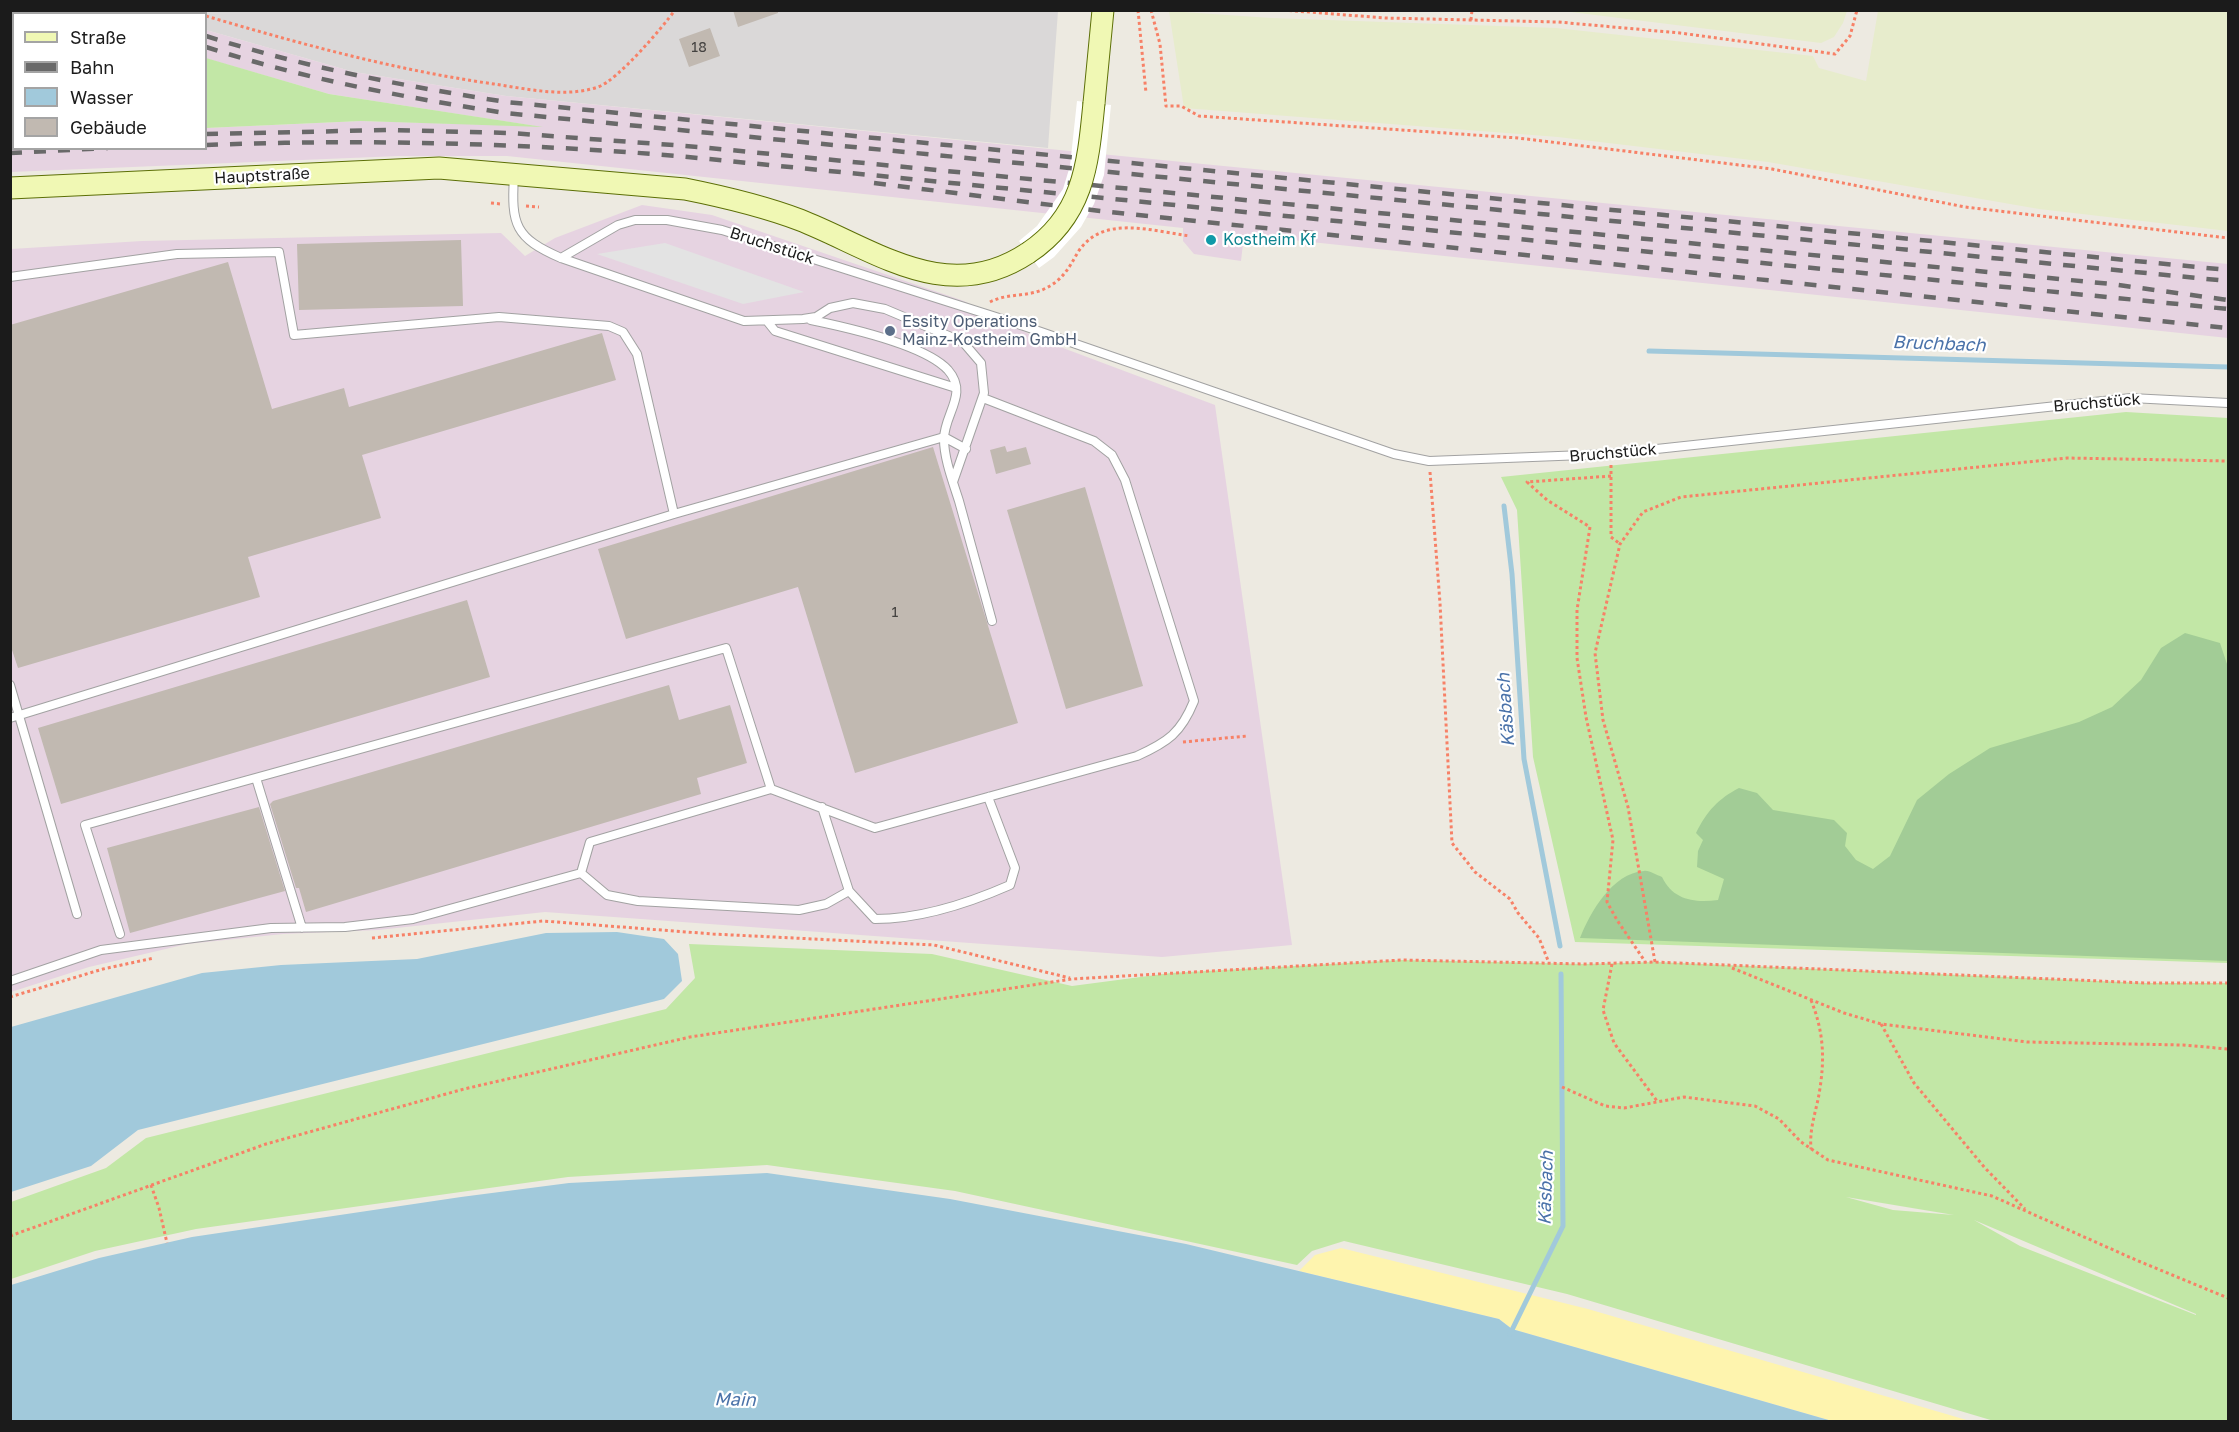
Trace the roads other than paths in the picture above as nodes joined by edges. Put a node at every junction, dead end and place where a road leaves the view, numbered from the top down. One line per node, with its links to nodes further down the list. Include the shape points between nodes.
1 (1103, 10): 2 (street, Hauptstraße, bridge, via 1085,172 1078,194 1054,231 1028,253 998,268 976,274 931,274 888,261 797,219 725,197 685,189)
2 (514, 173): 3 (street, Hauptstraße, via 439,168); 4 (lane, via 512,205 520,231 533,246)
3 (10, 188)
4 (561, 258): 7 (lane, via 744,321); 10 (lane, Bruchstück, via 618,225 635,220 667,220 722,230 1018,324 1394,453 1429,461 1610,454 2132,398)
5 (10, 277): 14 (lane, via 177,254 279,252 294,335 499,317 609,326 623,332 637,354)
6 (803, 319): 7 (lane); 8 (lane, via 854,329 908,347 947,368); 9 (lane, via 853,303 885,309 936,329 963,342 981,363)
7 (767, 321): 8 (lane, via 775,331)
8 (956, 388): 11 (lane, via 957,398)
9 (982, 398): 12 (lane); 21 (lane, via 1094,441 1112,455 1125,480 1194,701 1184,724 1165,744 1137,756)
10 (2229, 403)
11 (944, 437): 12 (lane); 13 (lane); 14 (lane)
12 (966, 449): 13 (lane)
13 (953, 482): 15 (lane)
14 (674, 514): 17 (lane)
15 (992, 621)
16 (10, 685): 17 (lane)
17 (20, 716): 18 (lane); 25 (lane)
18 (10, 718)
19 (256, 778): 20 (lane, via 726,648); 26 (lane); 27 (lane, via 85,825)
20 (771, 789): 22 (lane); 23 (lane, via 590,842)
21 (988, 797): 22 (lane, via 875,828); 24 (lane, via 1016,868 1011,885 901,919 874,919)
22 (822, 807): 24 (lane)
23 (581, 873): 24 (lane, via 607,896 638,901 800,910 826,904); 26 (lane, via 412,919)
24 (849, 891)
25 (77, 914)
26 (302, 928): 28 (lane, via 271,928 101,951)
27 (120, 934)
28 (10, 981)

